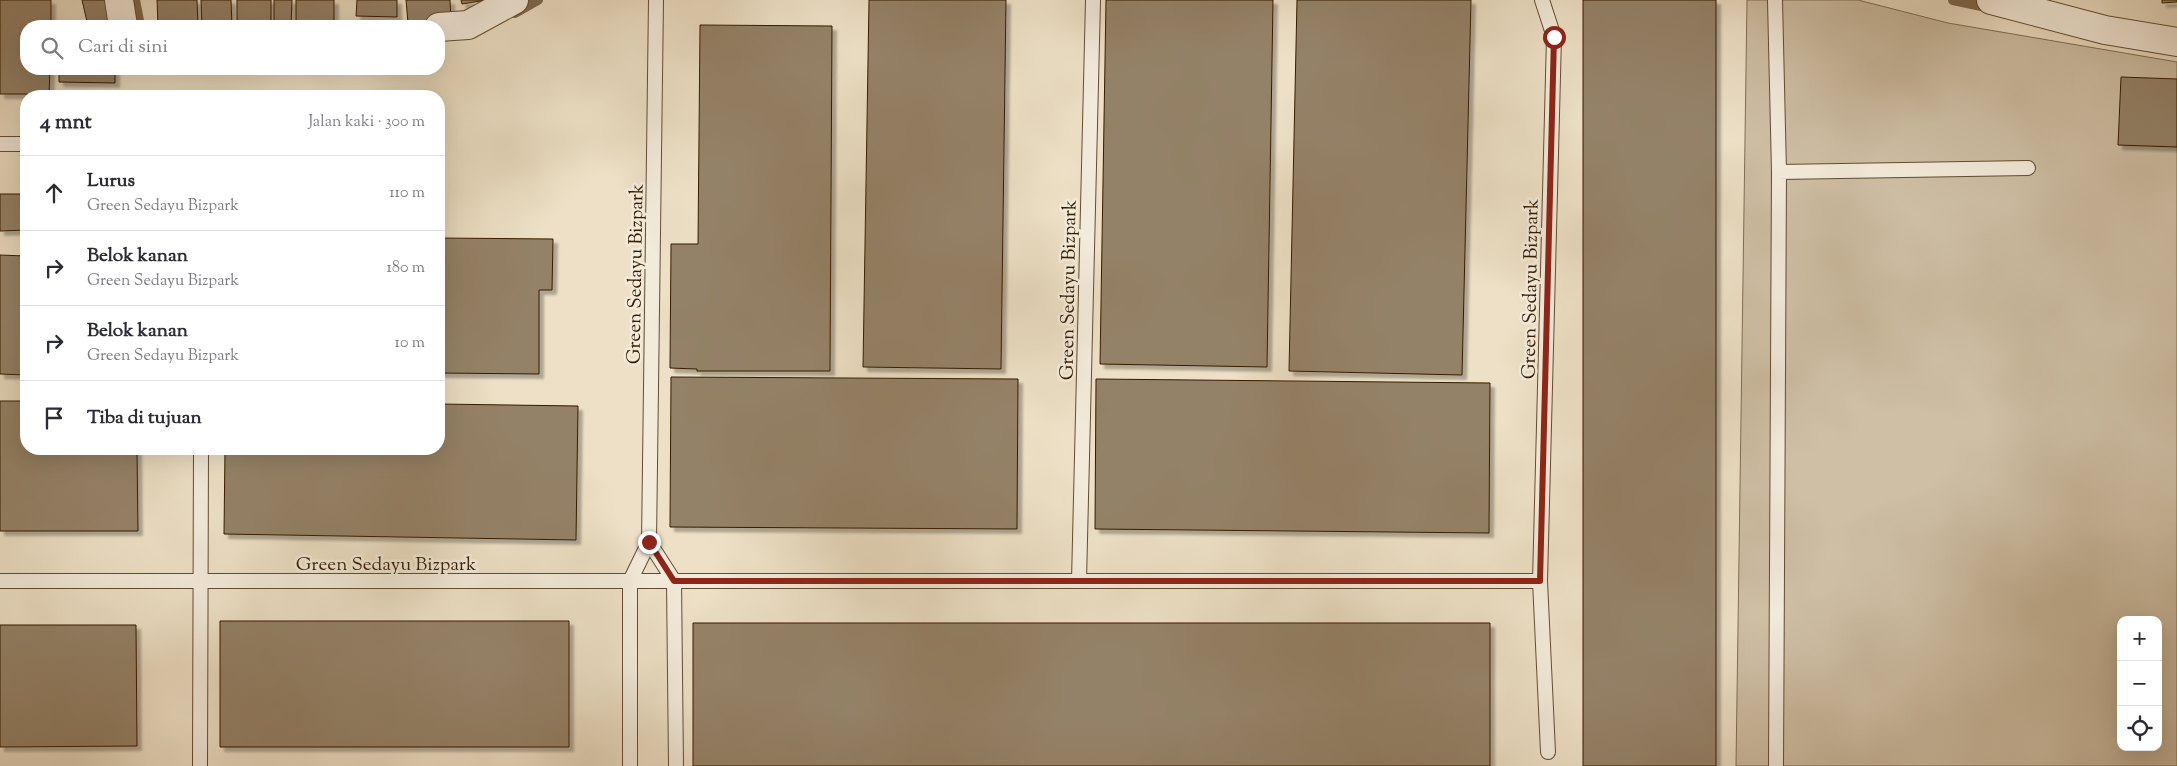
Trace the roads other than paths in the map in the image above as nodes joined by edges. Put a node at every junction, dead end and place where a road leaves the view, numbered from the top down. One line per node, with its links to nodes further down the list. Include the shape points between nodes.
1 (119, 0): 8 (street)
2 (514, 0): 9 (street, via 468,25)
3 (1093, 0): 21 (lane, Green Sedayu Bizpark)
4 (1542, 0): 22 (lane, Green Sedayu Bizpark, via 1554,37)
5 (659, 2): 16 (lane, Green Sedayu Bizpark)
6 (2004, 2): 10 (street, via 2105,30)
7 (1775, 5): 14 (lane)
8 (122, 20)
9 (445, 27)
10 (2177, 42)
11 (0, 144): 12 (lane)
12 (20, 144)
13 (2028, 168): 14 (lane)
14 (1779, 172): 27 (lane)
15 (201, 455): 18 (lane)
16 (649, 542): 19 (lane, Green Sedayu Bizpark); 20 (lane)
17 (0, 581): 18 (lane, Green Sedayu Bizpark)
18 (202, 581): 19 (lane, Green Sedayu Bizpark); 24 (lane)
19 (630, 581): 20 (lane, Green Sedayu Bizpark); 25 (lane, Green Sedayu Bizpark)
20 (674, 581): 21 (lane, Green Sedayu Bizpark); 26 (lane)
21 (1079, 581): 22 (lane, Green Sedayu Bizpark)
22 (1540, 581): 23 (lane, Green Sedayu Bizpark)
23 (1548, 752)
24 (200, 766)
25 (630, 766)
26 (676, 766)
27 (1776, 766)

